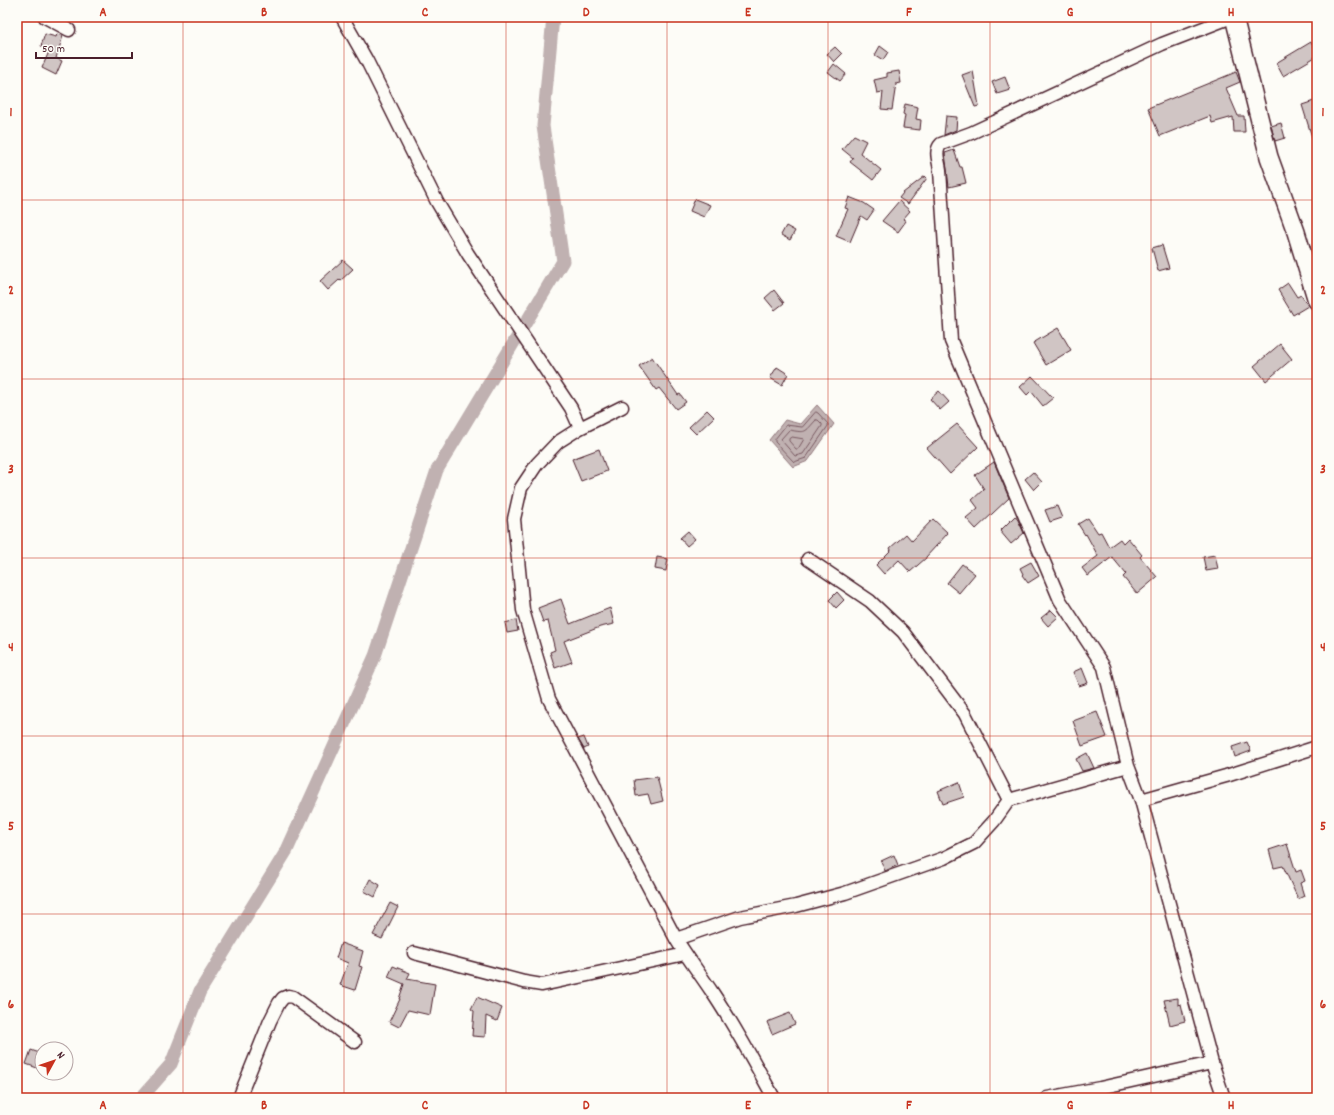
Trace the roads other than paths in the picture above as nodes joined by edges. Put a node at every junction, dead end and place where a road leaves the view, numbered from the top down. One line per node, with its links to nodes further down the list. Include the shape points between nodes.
1 (45, 17): 4 (street)
2 (342, 17): 7 (street, via 374,74 437,202 468,254 571,408)
3 (1233, 17): 5 (main road, via 1269,156); 10 (street, via 1162,44 971,133 941,144 937,152 951,341 1060,600 1104,667)
4 (69, 30)
5 (1317, 301)
6 (622, 407): 7 (street)
7 (580, 428): 13 (street, via 558,442 537,464 521,488 514,519 523,610 549,699)
8 (808, 559): 11 (street, via 870,601 903,632 965,714)
9 (1317, 747): 12 (street)
10 (1128, 766): 11 (street); 12 (street)
11 (1009, 800): 13 (street, via 974,843 944,858 845,894 740,917)
12 (1141, 800): 17 (street)
13 (676, 939): 15 (street)
14 (414, 953): 15 (street, via 524,982 542,984)
15 (685, 954): 19 (street, via 742,1039)
16 (355, 1042): 18 (street, via 293,997 283,998 270,1021)
17 (1212, 1063): 20 (street); 21 (street)
18 (239, 1098)
19 (774, 1098)
20 (1046, 1098)
21 (1224, 1098)

